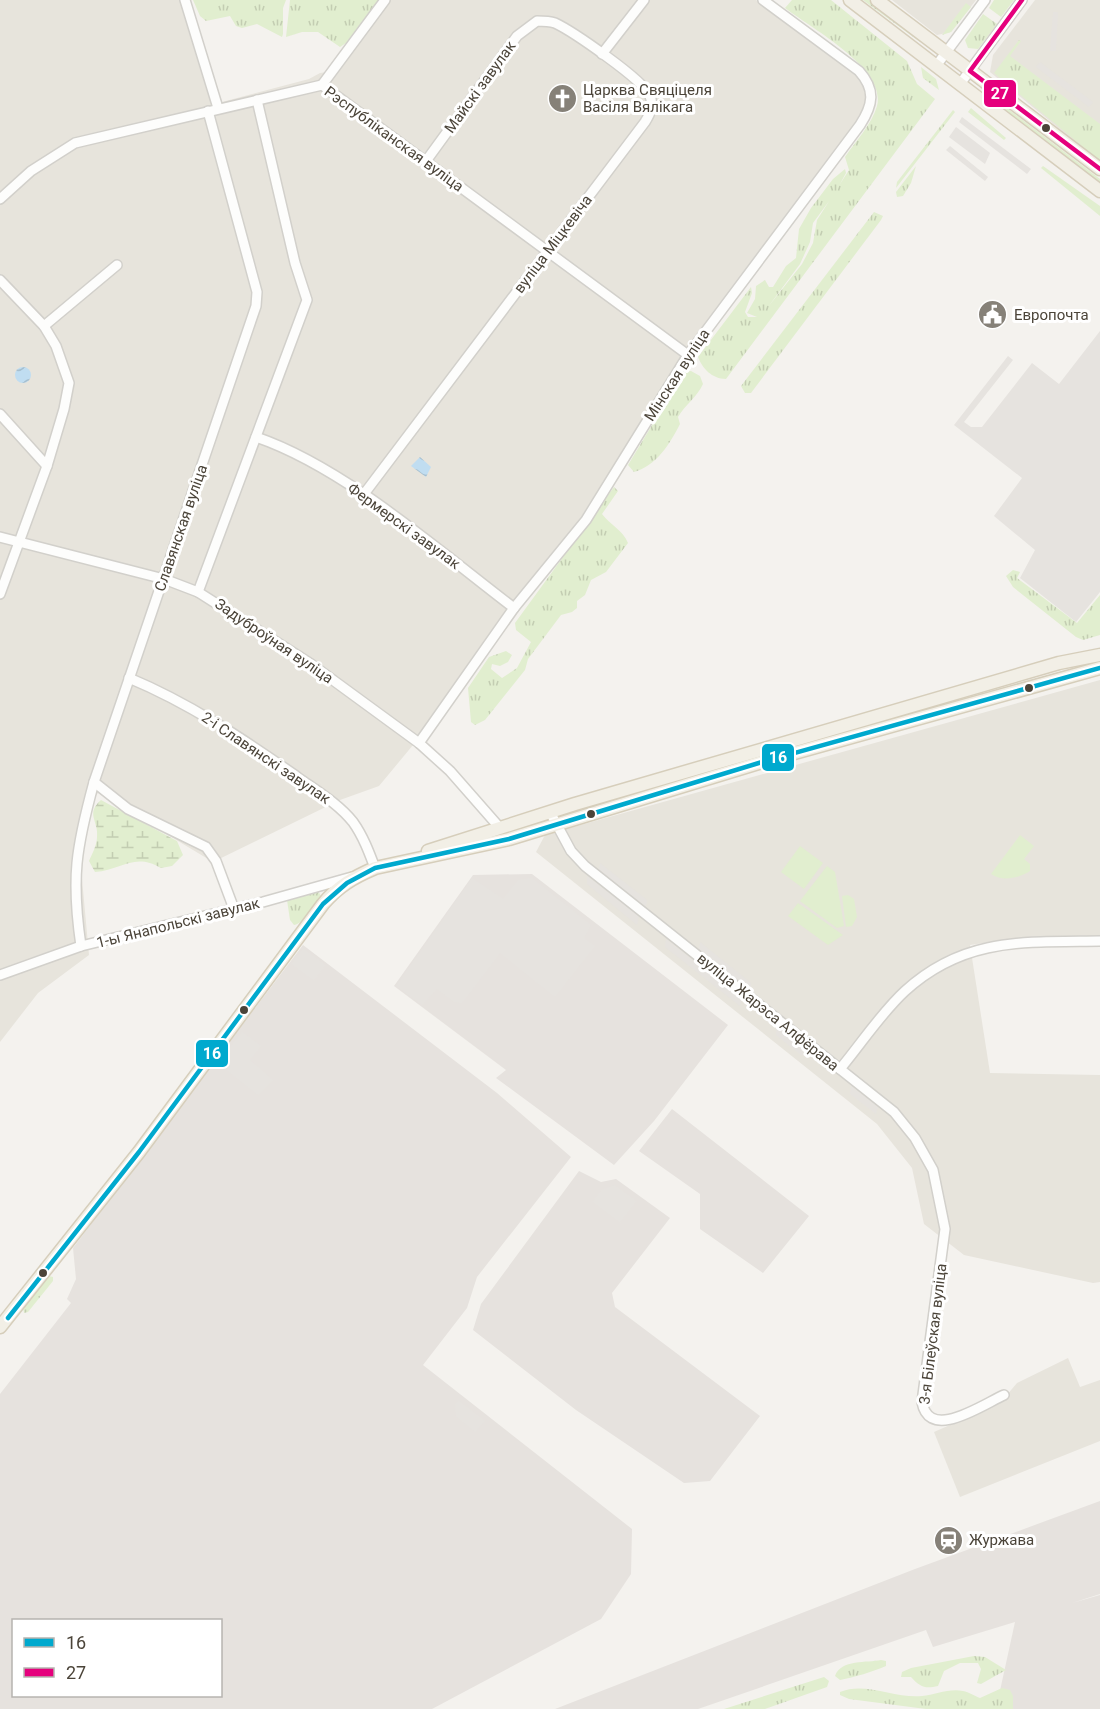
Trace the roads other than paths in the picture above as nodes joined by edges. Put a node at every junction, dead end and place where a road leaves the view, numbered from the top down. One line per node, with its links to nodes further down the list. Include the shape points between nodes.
1 (185, 0): 16 (street)
2 (385, 0): 14 (street)
3 (644, 0): 10 (street)
4 (763, 0): 26 (street, Мінская вуліца, via 852,64 866,78 873,95 853,135)
5 (850, 0): 11 (main road)
6 (877, 0): 9 (main road)
7 (985, 0): 9 (street)
8 (1022, 0): 12 (street)
9 (945, 52): 11 (street); 12 (main road)
10 (602, 54): 18 (street, Майскі завулак, via 548,21 526,27); 22 (street, вуліца Міцкевіча, via 642,84 650,94 652,111)
11 (936, 66): 13 (main road)
12 (970, 71): 13 (street); 19 (main road)
13 (960, 84): 20 (main road)
14 (322, 85): 15 (street, Рэспубліканская вуліца); 18 (street, Рэспубліканская вуліца)
15 (257, 100): 16 (street, Рэспубліканская вуліца); 28 (street, via 295,263 308,300)
16 (218, 108): 17 (street, Рэспубліканская вуліца)
17 (208, 111): 21 (street, Рэспубліканская вуліца, via 75,143 31,171); 33 (street, Славянская вуліца, via 257,292 256,306)
18 (426, 161): 22 (street, Рэспубліканская вуліца)
19 (1100, 169)
20 (1100, 191)
21 (0, 199)
22 (547, 252): 26 (street, Рэспубліканская вуліца); 30 (street, вуліца Міцкевіча)
23 (117, 265): 25 (street)
24 (0, 280): 25 (street)
25 (44, 326): 29 (street, via 69,383)
26 (688, 355): 36 (street, Мінская вуліца, via 586,520)
27 (0, 414): 29 (street)
28 (256, 437): 30 (street, Фермерскі завулак, via 278,444); 34 (street)
29 (47, 466): 32 (street)
30 (364, 494): 36 (street, Фермерскі завулак)
31 (0, 537): 32 (street, Задуброўная вуліца)
32 (17, 543): 33 (street, Задуброўная вуліца); 35 (street)
33 (164, 579): 34 (street, Задуброўная вуліца); 41 (street, Славянская вуліца)
34 (198, 592): 42 (street, Задуброўная вуліца, via 311,664)
35 (0, 594)
36 (513, 608): 42 (street, Мінская вуліца)
37 (1100, 655): 38 (main road)
38 (1076, 660): 40 (main road); 44 (main road)
39 (1100, 668): 40 (main road)
40 (1081, 673): 45 (main road, via 762,762)
41 (129, 678): 43 (street, Славянская вуліца); 47 (street, 2-і Славянскі завулак, via 165,693 244,740 336,804 352,822)
42 (419, 743): 46 (street, Задуброўная вуліца, via 450,771)
43 (94, 782): 49 (street, via 128,809 206,847 216,861); 51 (street, Славянская вуліца, via 75,865)
44 (550, 812): 45 (street, вуліца Жарэса Алфёрава); 46 (main road)
45 (555, 825): 46 (main road); 53 (street, вуліца Жарэса Алфёрава, via 585,866)
46 (504, 833): 47 (main road)
47 (375, 868): 48 (main road)
48 (357, 875): 49 (street, 1-ы Янапольскі завулак); 55 (main road, via 323,904 139,1152)
49 (234, 909): 51 (street, 1-ы Янапольскі завулак)
50 (1100, 941): 53 (street, via 1016,942 956,956 904,992)
51 (81, 946): 52 (street, 1-ы Янапольскі завулак)
52 (0, 975)
53 (840, 1070): 54 (street, вуліца Жарэса Алфёрава, via 894,1112 915,1138 933,1170)
54 (946, 1238): 56 (street, 3-я Білеўская вуліца, via 922,1402 924,1413 939,1422)
55 (0, 1327)
56 (1004, 1395)

